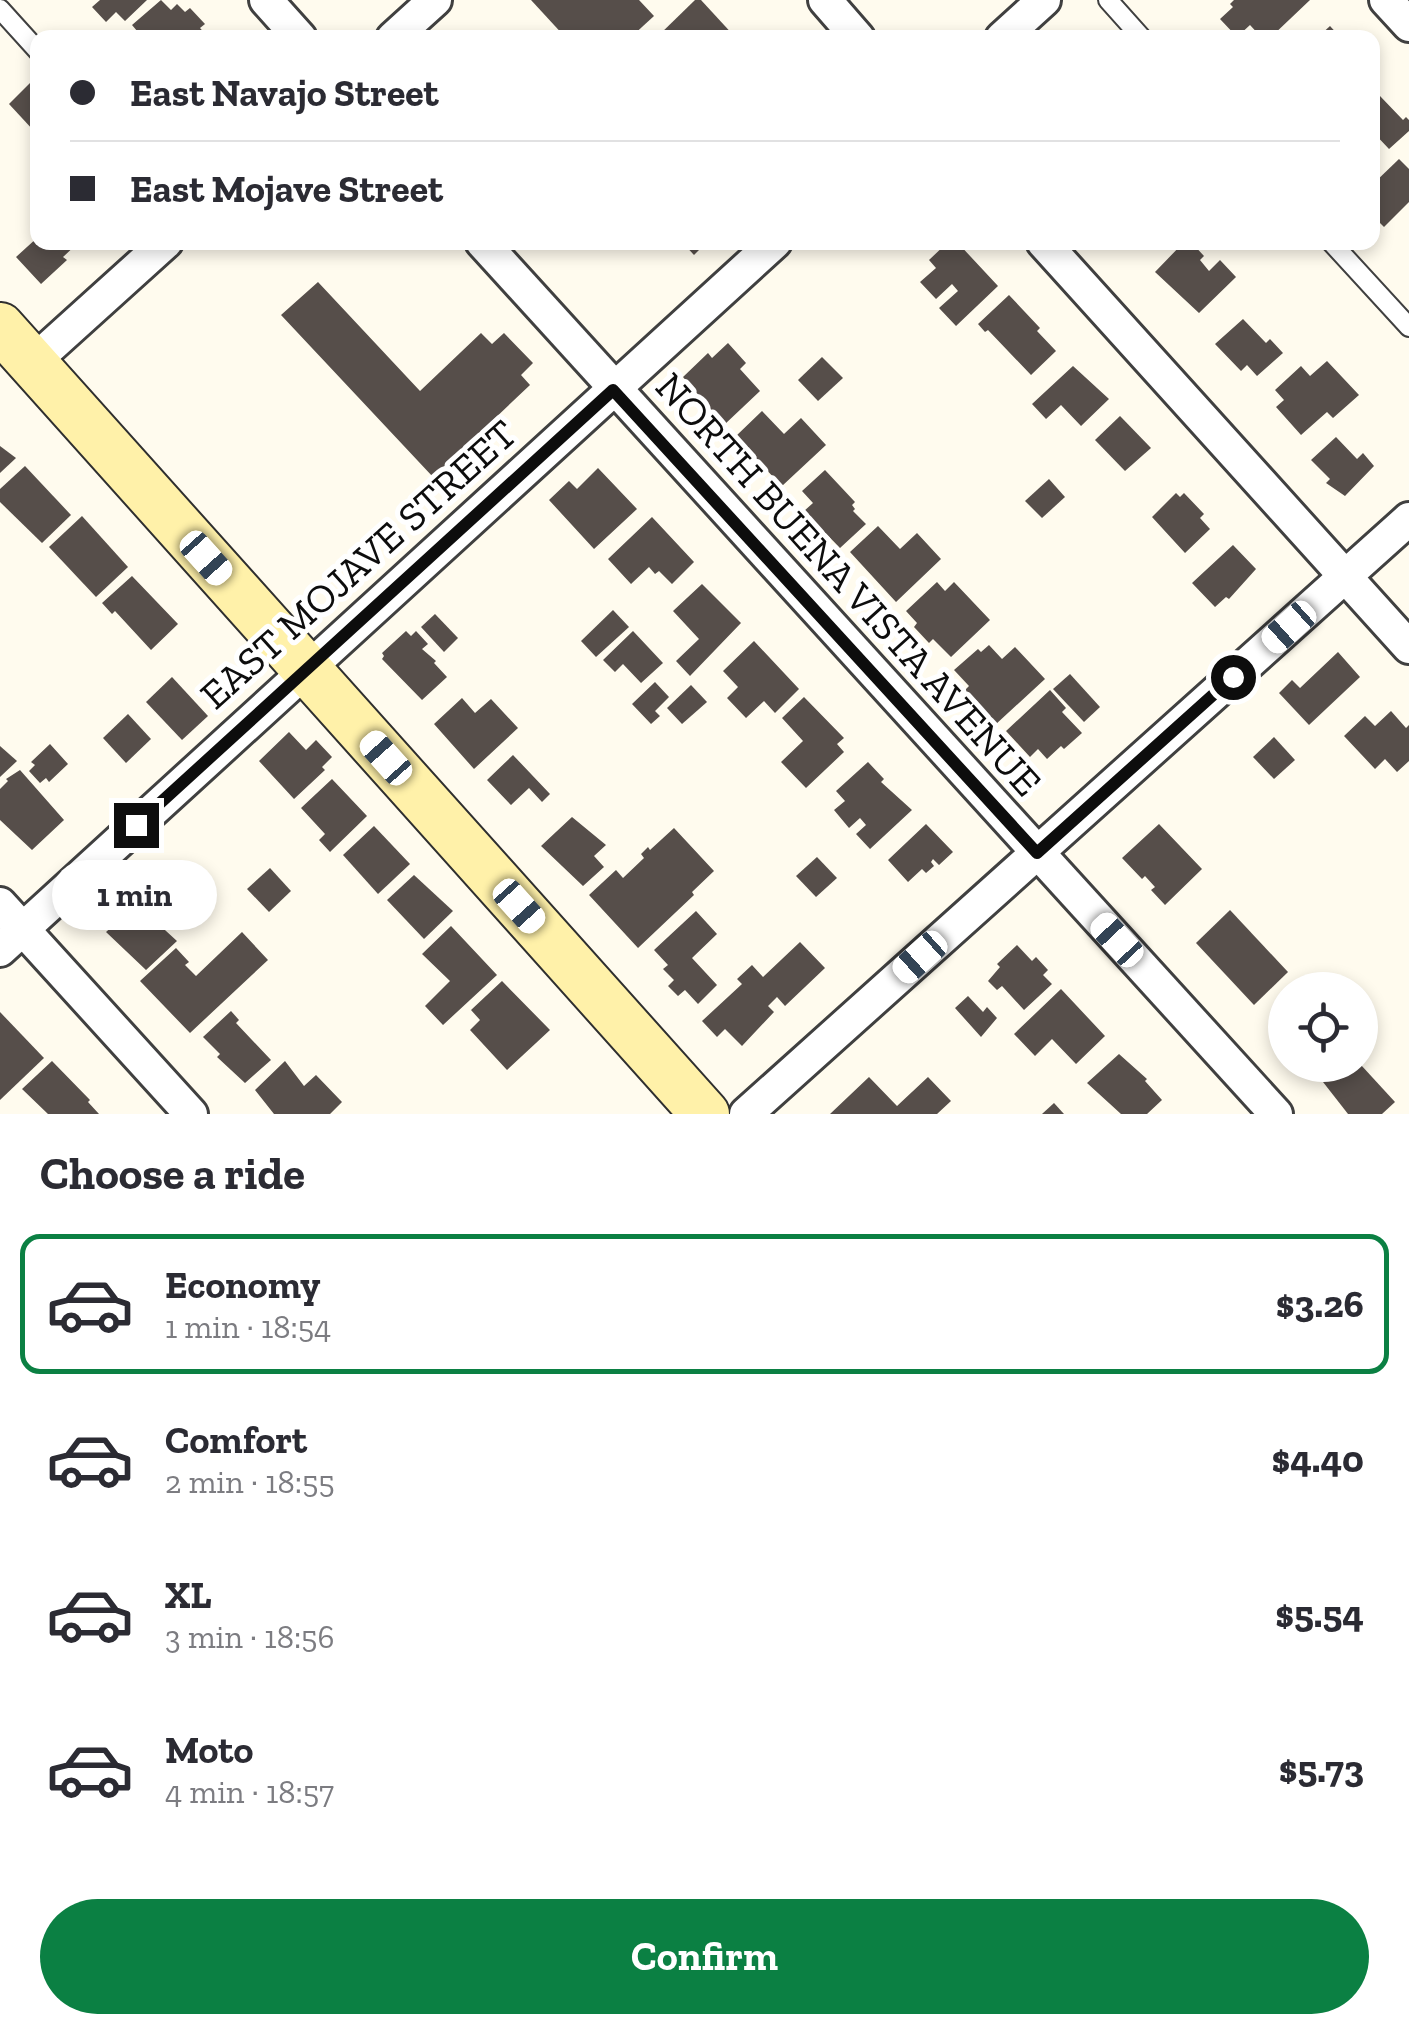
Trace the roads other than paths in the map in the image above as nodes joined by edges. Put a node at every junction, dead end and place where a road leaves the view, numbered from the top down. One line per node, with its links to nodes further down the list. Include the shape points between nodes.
1 (266, 0): 9 (street)
2 (435, 0): 10 (street)
3 (825, 0): 11 (street)
4 (1044, 0): 12 (street)
5 (1108, 0): 13 (lane)
6 (1386, 0): 8 (street)
7 (0, 8): 14 (lane)
8 (1409, 25)
9 (293, 30)
10 (402, 30)
11 (851, 30)
12 (1011, 30)
13 (1135, 30)
14 (30, 42)
15 (157, 250): 22 (street)
16 (489, 250): 23 (street, NORTH BUENA VISTA AVENUE)
17 (766, 250): 23 (street, EAST MOJAVE STREET)
18 (1050, 250): 25 (street)
19 (1339, 250): 21 (lane)
20 (0, 326): 22 (main road)
21 (1409, 326)
22 (32, 363): 27 (main road)
23 (613, 390): 27 (street, EAST MOJAVE STREET); 28 (street, NORTH BUENA VISTA AVENUE)
24 (1409, 518): 25 (street)
25 (1344, 576): 26 (street); 28 (street)
26 (1409, 647)
27 (306, 669): 30 (street, EAST MOJAVE STREET); 32 (main road)
28 (1037, 853): 33 (street); 34 (street, NORTH BUENA VISTA AVENUE)
29 (0, 904): 30 (street)
30 (11, 940): 31 (street)
31 (191, 1114)
32 (705, 1114)
33 (746, 1114)
34 (1276, 1114)

